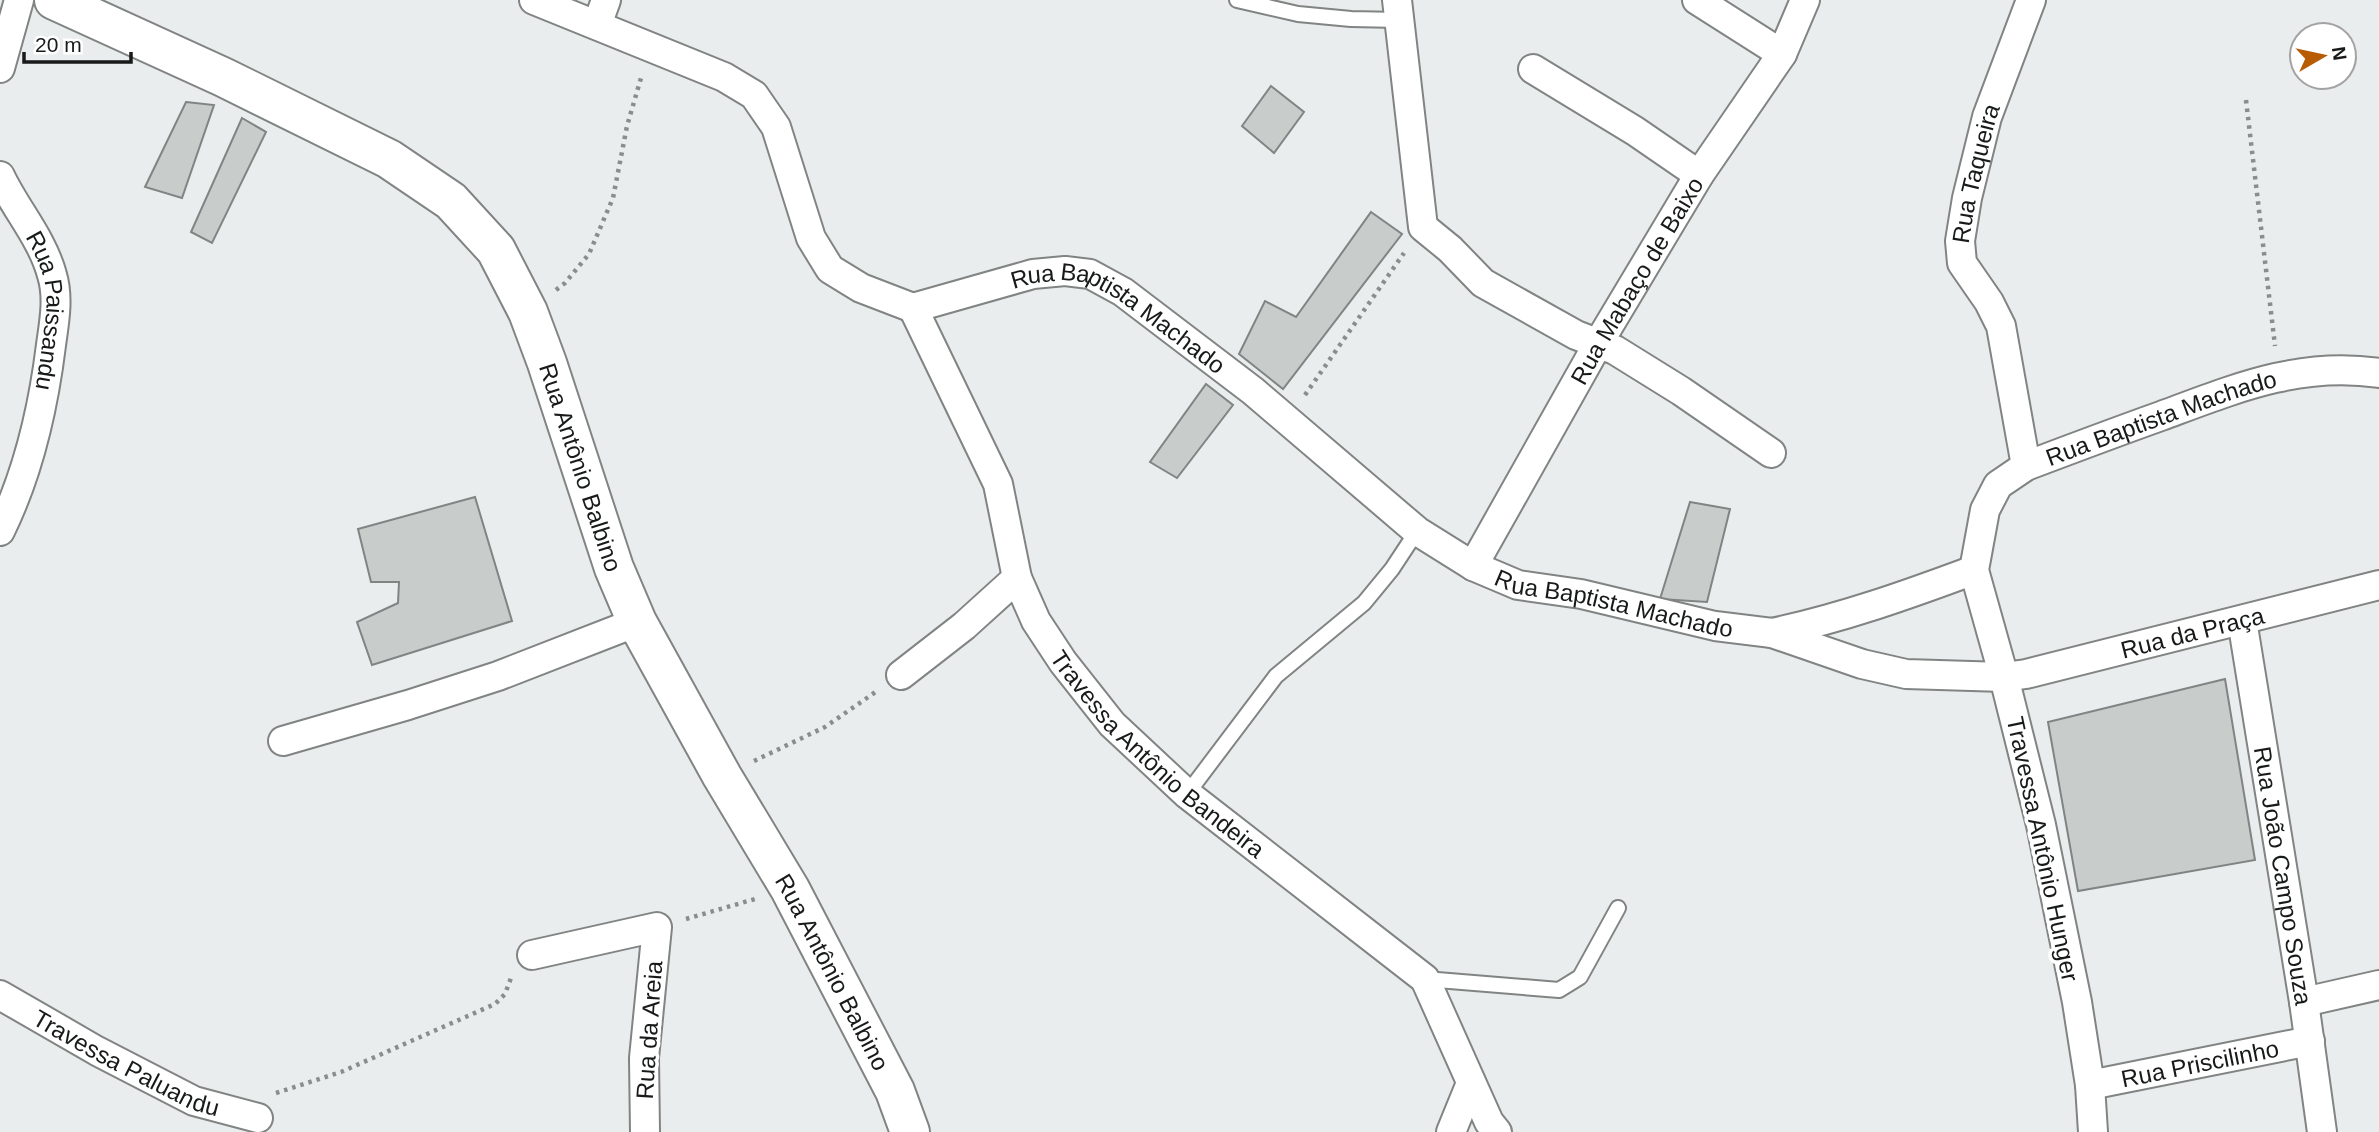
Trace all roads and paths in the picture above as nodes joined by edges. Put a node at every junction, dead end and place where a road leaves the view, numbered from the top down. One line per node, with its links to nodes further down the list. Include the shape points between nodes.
1 (19, 0): 12 (street)
2 (54, 0): 19 (main road, Rua Antônio Balbino, via 388,159 451,201 496,250)
3 (534, 0): 9 (street)
4 (1237, 0): 8 (lane, via 1298,14 1350,19)
5 (1697, 0): 11 (street)
6 (1805, 0): 11 (street, Rua Mabaço de Baixo)
7 (2031, 0): 25 (street, Rua Taqueira, via 1987,117 1960,241 1962,263 2001,326)
8 (1398, 10): 17 (street)
9 (601, 12): 10 (street)
10 (650, 46): 18 (street, via 754,95 776,127 811,238 830,269 861,288); 19 (path, via 613,198 589,254 565,283)
11 (1782, 54): 15 (street, Rua Mabaço de Baixo)
12 (0, 68)
13 (1533, 69): 15 (street)
14 (2246, 100): 22 (path)
15 (1699, 174): 20 (street, Rua Mabaço de Baixo)
16 (0, 176): 26 (street, Rua Paissandu, via 40,242 53,277 56,312 35,438 17,496)
17 (1423, 227): 20 (street, via 1483,283 1576,335); 23 (path)
18 (913, 309): 23 (street, Rua Baptista Machado, via 1032,274 1090,274 1123,292); 30 (street, Travessa Antônio Bandeira, via 998,484)
19 (528, 312): 33 (main road, Rua Antônio Balbino)
20 (1599, 342): 24 (street); 28 (street, Rua Mabaço de Baixo)
21 (2379, 373): 22 (street, Rua Baptista Machado, via 2350,369)
22 (2279, 377): 25 (street, Rua Baptista Machado, via 2248,384)
23 (1287, 419): 27 (street, Rua Baptista Machado)
24 (1771, 453)
25 (2026, 466): 29 (street, Rua Baptista Machado, via 1998,485 1985,510)
26 (0, 531)
27 (1417, 531): 28 (street, Rua Baptista Machado); 39 (lane, via 1364,603 1276,676)
28 (1473, 566): 34 (street, Rua Baptista Machado, via 1518,585 1581,594 1715,626)
29 (1974, 570): 34 (street, Rua Baptista Machado, via 1837,618); 36 (street, Travessa Antônio Hunger)
30 (1017, 578): 35 (street); 39 (street, Travessa Antônio Bandeira, via 1036,621 1063,662 1112,724)
31 (2379, 585): 32 (street, Rua da Praça)
32 (2242, 620): 36 (street, Rua da Praça); 47 (street, Rua João Campo Souza)
33 (636, 622): 37 (street, via 498,676); 38 (main road, Rua Antônio Balbino)
34 (1772, 633): 36 (street, Rua Baptista Machado, via 1861,664 1906,674)
35 (901, 675): 38 (path, via 825,727)
36 (2004, 677): 50 (street, Travessa Antônio Hunger, via 2040,825)
37 (283, 741)
38 (722, 776): 40 (main road, Rua Antônio Balbino)
39 (1187, 794): 44 (street, Travessa Antônio Bandeira)
40 (790, 889): 42 (path, Rua da Areia); 53 (main road, Rua Antônio Balbino, via 895,1091)
41 (1618, 908): 44 (lane, via 1580,977 1559,990)
42 (657, 928): 43 (street, Rua da Areia); 52 (street, Rua da Areia, via 644,1058)
43 (531, 955): 51 (path, via 517,961 505,994 495,1004)
44 (1426, 979): 49 (street, Travessa Antônio Bandeira)
45 (2379, 985): 47 (street)
46 (0, 995): 51 (street, Travessa Paluandu, via 194,1101)
47 (2304, 1002): 48 (street, Rua João Campo Souza)
48 (2310, 1041): 50 (street, Rua Priscilinho); 57 (street, Rua João Campo Souza)
49 (1471, 1083): 54 (street); 55 (street, Travessa Antônio Bandeira)
50 (2090, 1085): 56 (street, Travessa Antônio Hunger)
51 (265, 1106)
52 (645, 1132)
53 (910, 1132)
54 (1451, 1132)
55 (1497, 1132)
56 (2093, 1132)
57 (2322, 1132)

